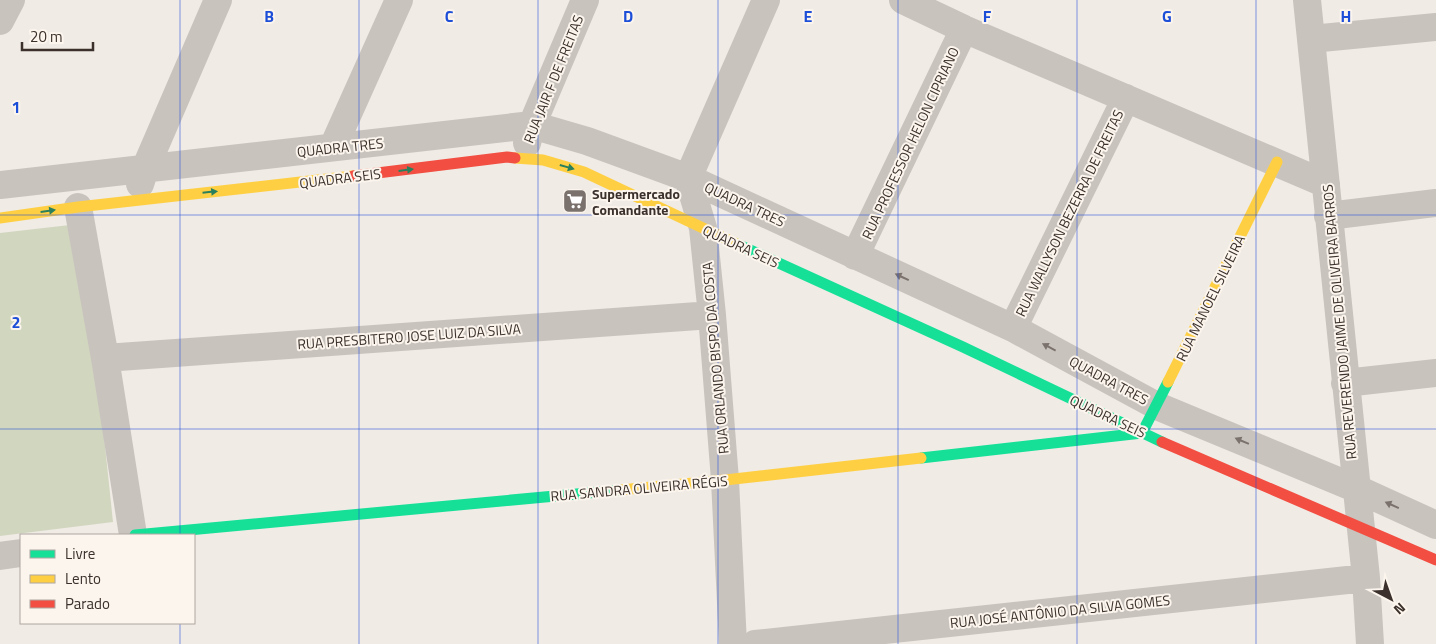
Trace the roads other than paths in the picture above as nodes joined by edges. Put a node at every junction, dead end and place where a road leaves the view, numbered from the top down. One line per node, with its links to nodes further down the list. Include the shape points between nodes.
1 (10, 0): 8 (street)
2 (218, 0): 17 (street)
3 (399, 0): 14 (street)
4 (585, 0): 13 (street, RUA JAIR F DE FREITAS)
5 (766, 0): 18 (street)
6 (903, 0): 10 (street)
7 (1307, 0): 11 (street, RUA REVERENDO JAIME DE OLIVEIRA BARROS)
8 (0, 21)
9 (1436, 27): 11 (street)
10 (964, 29): 12 (street); 27 (street, RUA PROFESSOR HELON CIPRIANO)
11 (1311, 39): 19 (street, RUA REVERENDO JAIME DE OLIVEIRA BARROS)
12 (1126, 98): 16 (street); 29 (street, RUA WALLYSON BEZERRA DE FREITAS)
13 (532, 125): 14 (street, QUADRA TRES); 15 (street, RUA JAIR F DE FREITAS); 18 (street, QUADRA TRES)
14 (333, 147): 17 (street, QUADRA TRES)
15 (522, 159): 21 (street, QUADRA SEIS, one-way to 15, via 507,158); 26 (street, QUADRA SEIS, one-way to 26, via 543,160 584,172)
16 (1277, 162): 19 (street); 33 (street, RUA MANOEL SILVEIRA)
17 (145, 169): 20 (street, QUADRA TRES); 21 (street)
18 (688, 178): 26 (street, RUA ORLANDO BISPO DA COSTA); 27 (street, QUADRA TRES)
19 (1326, 184): 24 (street, RUA REVERENDO JAIME DE OLIVEIRA BARROS)
20 (0, 185)
21 (135, 200): 23 (street, QUADRA SEIS)
22 (1436, 203): 24 (street)
23 (78, 207): 25 (street, QUADRA SEIS, one-way to 23); 30 (street)
24 (1328, 216): 32 (street, RUA REVERENDO JAIME DE OLIVEIRA BARROS)
25 (0, 218)
26 (703, 228): 28 (street, RUA ORLANDO BISPO DA COSTA); 34 (street, QUADRA SEIS)
27 (856, 256): 29 (street, QUADRA TRES, one-way to 27)
28 (712, 315): 30 (street, RUA PRESBITERO JOSE LUIZ DA SILVA); 35 (street, RUA ORLANDO BISPO DA COSTA)
29 (1012, 328): 33 (street, QUADRA TRES, one-way to 29)
30 (105, 358): 39 (street)
31 (1436, 373): 32 (street)
32 (1345, 383): 36 (street, RUA REVERENDO JAIME DE OLIVEIRA BARROS)
33 (1157, 406): 34 (street, RUA MANOEL SILVEIRA); 36 (street, QUADRA TRES, one-way to 33)
34 (1142, 433): 35 (street, RUA SANDRA OLIVEIRA RÉGIS); 38 (street, QUADRA SEIS)
35 (725, 480): 40 (street, RUA SANDRA OLIVEIRA RÉGIS); 45 (street, RUA ORLANDO BISPO DA COSTA)
36 (1355, 488): 37 (street, QUADRA TRES, one-way to 36); 38 (street, RUA REVERENDO JAIME DE OLIVEIRA BARROS)
37 (1436, 525)
38 (1360, 527): 43 (street, QUADRA SEIS); 44 (street, RUA REVERENDO JAIME DE OLIVEIRA BARROS)
39 (134, 534)
40 (145, 534)
41 (20, 553): 42 (street)
42 (0, 556)
43 (1436, 560)
44 (1366, 578): 46 (street, RUA JOSÉ ANTÔNIO DA SILVA GOMES); 47 (street, RUA REVERENDO JAIME DE OLIVEIRA BARROS)
45 (733, 644)
46 (755, 644)
47 (1370, 644)

